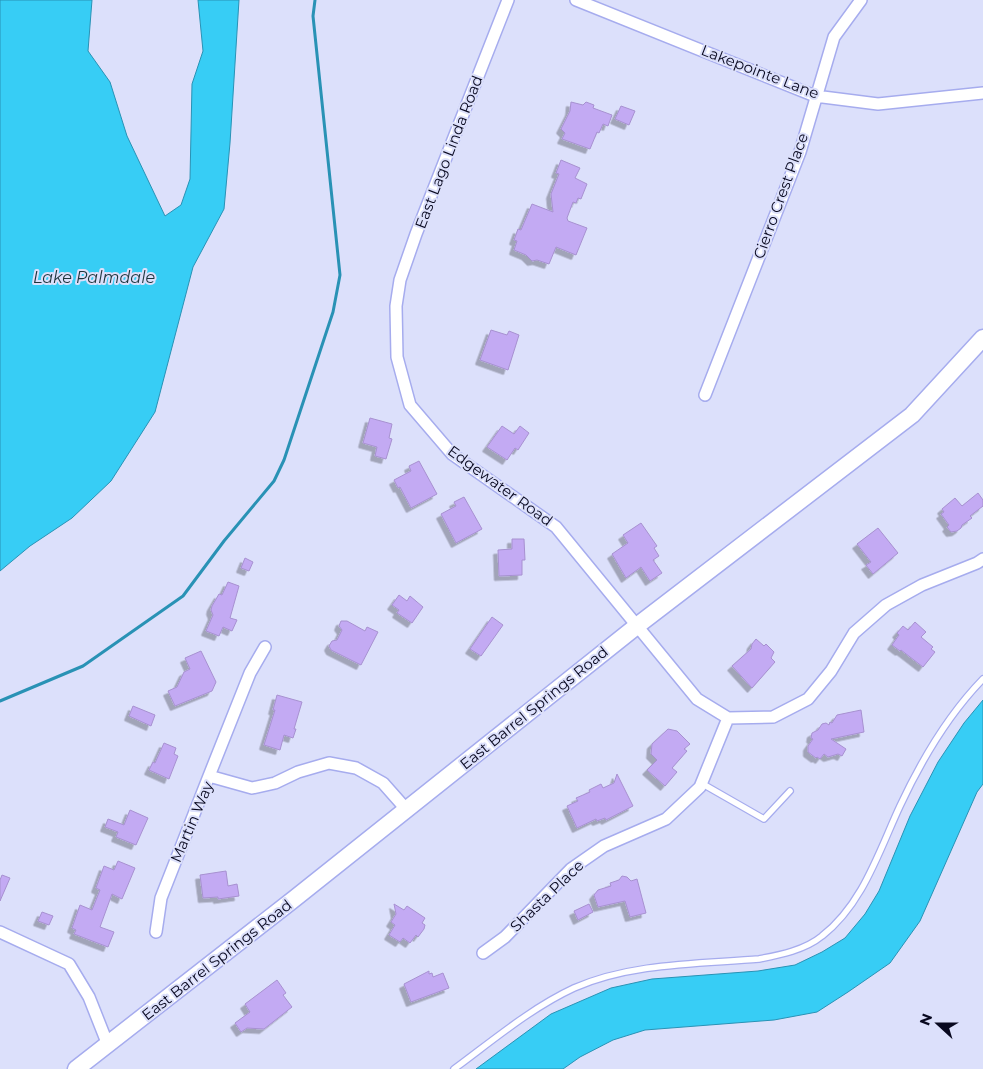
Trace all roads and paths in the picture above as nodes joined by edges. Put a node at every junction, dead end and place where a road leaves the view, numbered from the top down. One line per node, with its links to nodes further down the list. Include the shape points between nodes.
1 (508, 0): 6 (street, East Lago Linda Road, via 416,234 400,280)
2 (576, 0): 5 (street, Lakepointe Lane)
3 (861, 0): 5 (street, Cierro Crest Place, via 834,37)
4 (983, 93): 5 (street, Lakepointe Lane, via 878,104)
5 (815, 96): 8 (street, Cierro Crest Place, via 800,152)
6 (396, 306): 10 (street, Edgewater Road, via 397,357 410,405 452,454 556,527)
7 (983, 338): 10 (street, East Barrel Springs Road, via 912,415)
8 (705, 395)
9 (983, 559): 13 (street, via 922,585 886,605 854,634 831,671 808,698 772,718)
10 (638, 625): 13 (street, Edgewater Road, via 697,699); 17 (street, East Barrel Springs Road)
11 (265, 647): 14 (street, via 250,673)
12 (983, 679): 23 (lane, via 934,744 904,798 858,896 842,918 821,937 780,955 629,971 574,988 524,1018)
13 (728, 718): 15 (street, Shasta Place)
14 (209, 776): 17 (street, Martin Way, via 252,788 276,783 298,772 329,763 356,768 382,783); 19 (street, Martin Way, via 161,898)
15 (701, 783): 16 (lane, via 764,819); 20 (street, Shasta Place, via 666,819 604,846 571,869 505,937)
16 (790, 791)
17 (406, 809): 21 (street, East Barrel Springs Road)
18 (0, 932): 21 (street, via 69,964 89,997)
19 (156, 932)
20 (483, 953)
21 (108, 1045): 22 (street, East Barrel Springs Road)
22 (76, 1069)
23 (454, 1069)

